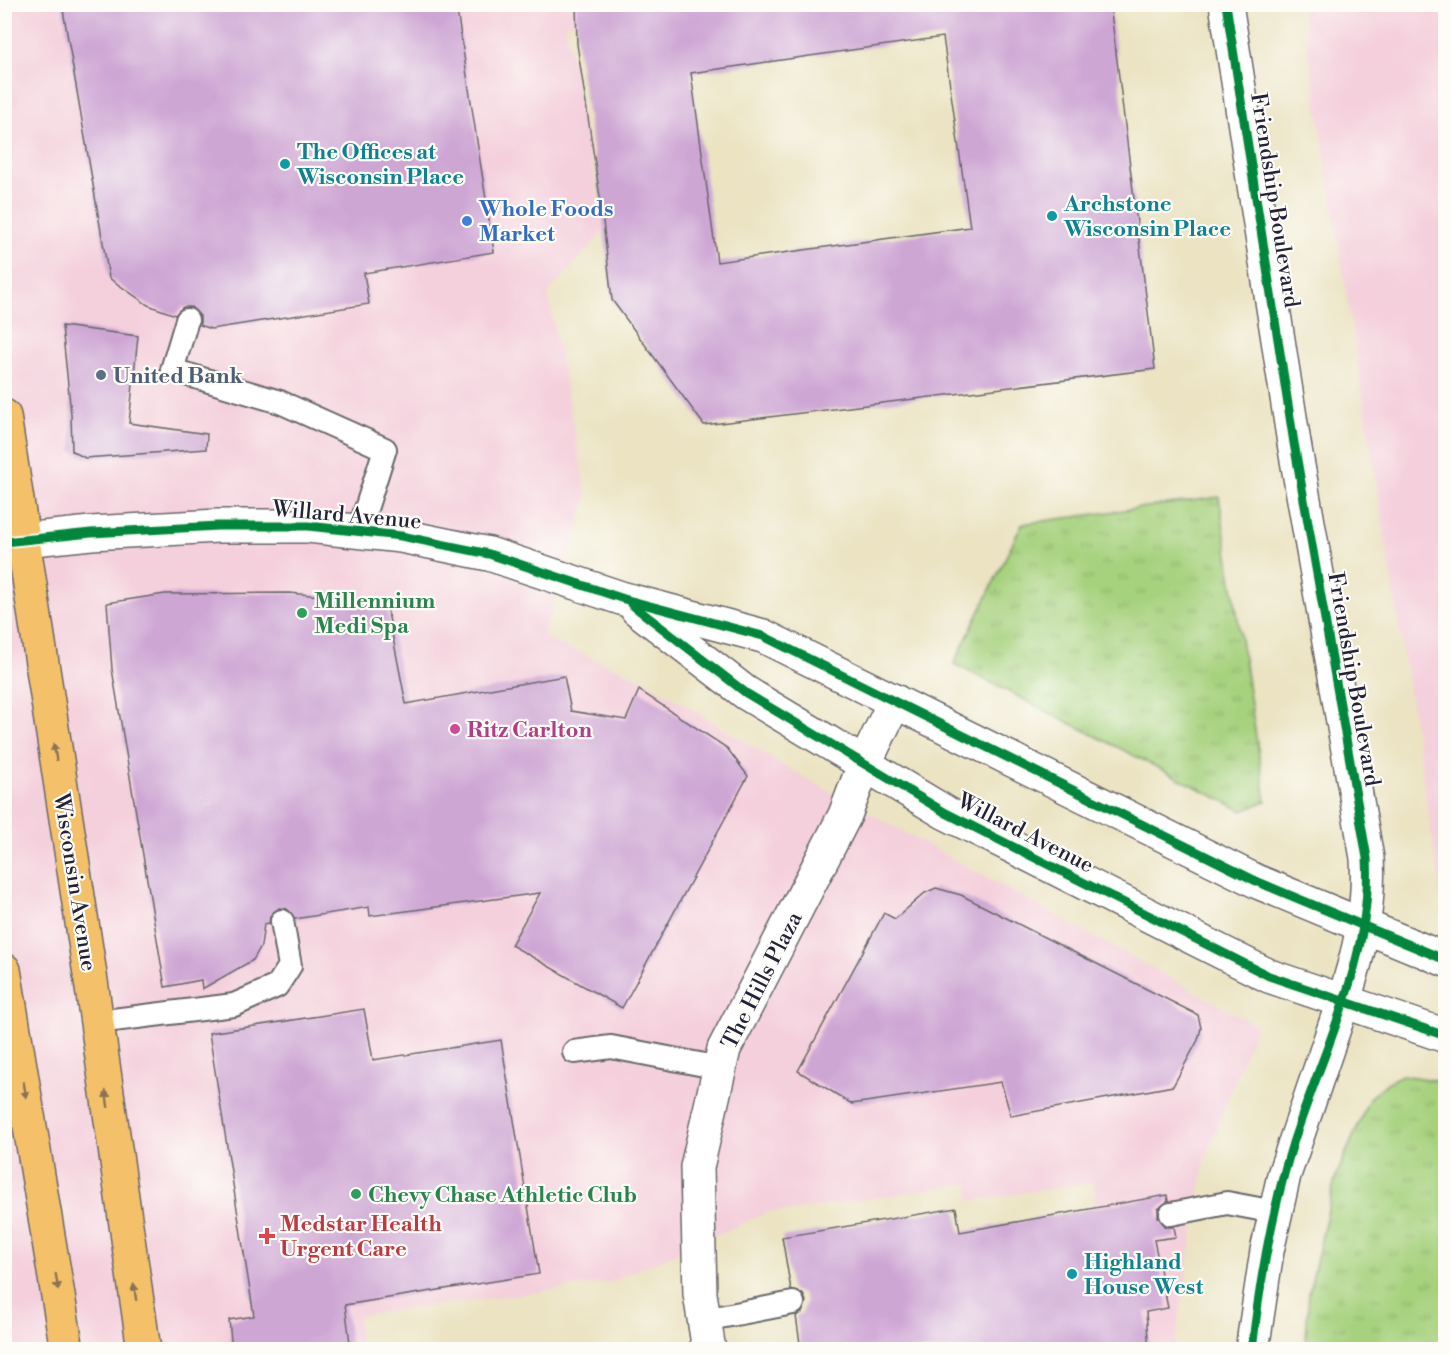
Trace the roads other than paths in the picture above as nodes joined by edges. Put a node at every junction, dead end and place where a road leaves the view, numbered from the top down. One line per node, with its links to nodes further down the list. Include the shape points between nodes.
1 (1226, 4): 10 (street, Friendship Boulevard, via 1294,443 1367,858)
2 (186, 320): 4 (lane, via 172,370 280,402 385,449)
3 (4, 416): 5 (main road, Wisconsin Avenue)
4 (359, 531): 5 (street, Willard Avenue, via 308,526 229,526); 6 (street, Willard Avenue, via 489,554)
5 (13, 541): 14 (main road, Wisconsin Avenue, one-way to 5)
6 (624, 598): 7 (street, Willard Avenue, via 763,636); 8 (street, Willard Avenue, via 746,693)
7 (895, 701): 8 (street, The Hills Plaza); 10 (street, Willard Avenue, via 1258,882)
8 (864, 765): 13 (street, Willard Avenue, via 946,813 1269,976); 17 (street, The Hills Plaza, via 845,815 724,1049)
9 (282, 921): 14 (lane, via 290,966 277,986 234,1005)
10 (1365, 927): 11 (street, Willard Avenue); 13 (street, Friendship Boulevard)
11 (1446, 960)
12 (4, 970): 22 (main road, one-way to 22)
13 (1343, 1002): 15 (street, Willard Avenue); 18 (street, Friendship Boulevard, via 1294,1141)
14 (97, 1022): 23 (main road, Wisconsin Avenue, one-way to 14)
15 (1446, 1036)
16 (574, 1052): 17 (lane, via 610,1047)
17 (720, 1068): 21 (street, The Hills Plaza, via 697,1167 700,1294)
18 (1275, 1212): 19 (lane, via 1227,1203); 24 (street, Friendship Boulevard)
19 (1171, 1214)
20 (793, 1303): 21 (lane)
21 (706, 1335)
22 (67, 1350)
23 (144, 1350)
24 (1252, 1350)

